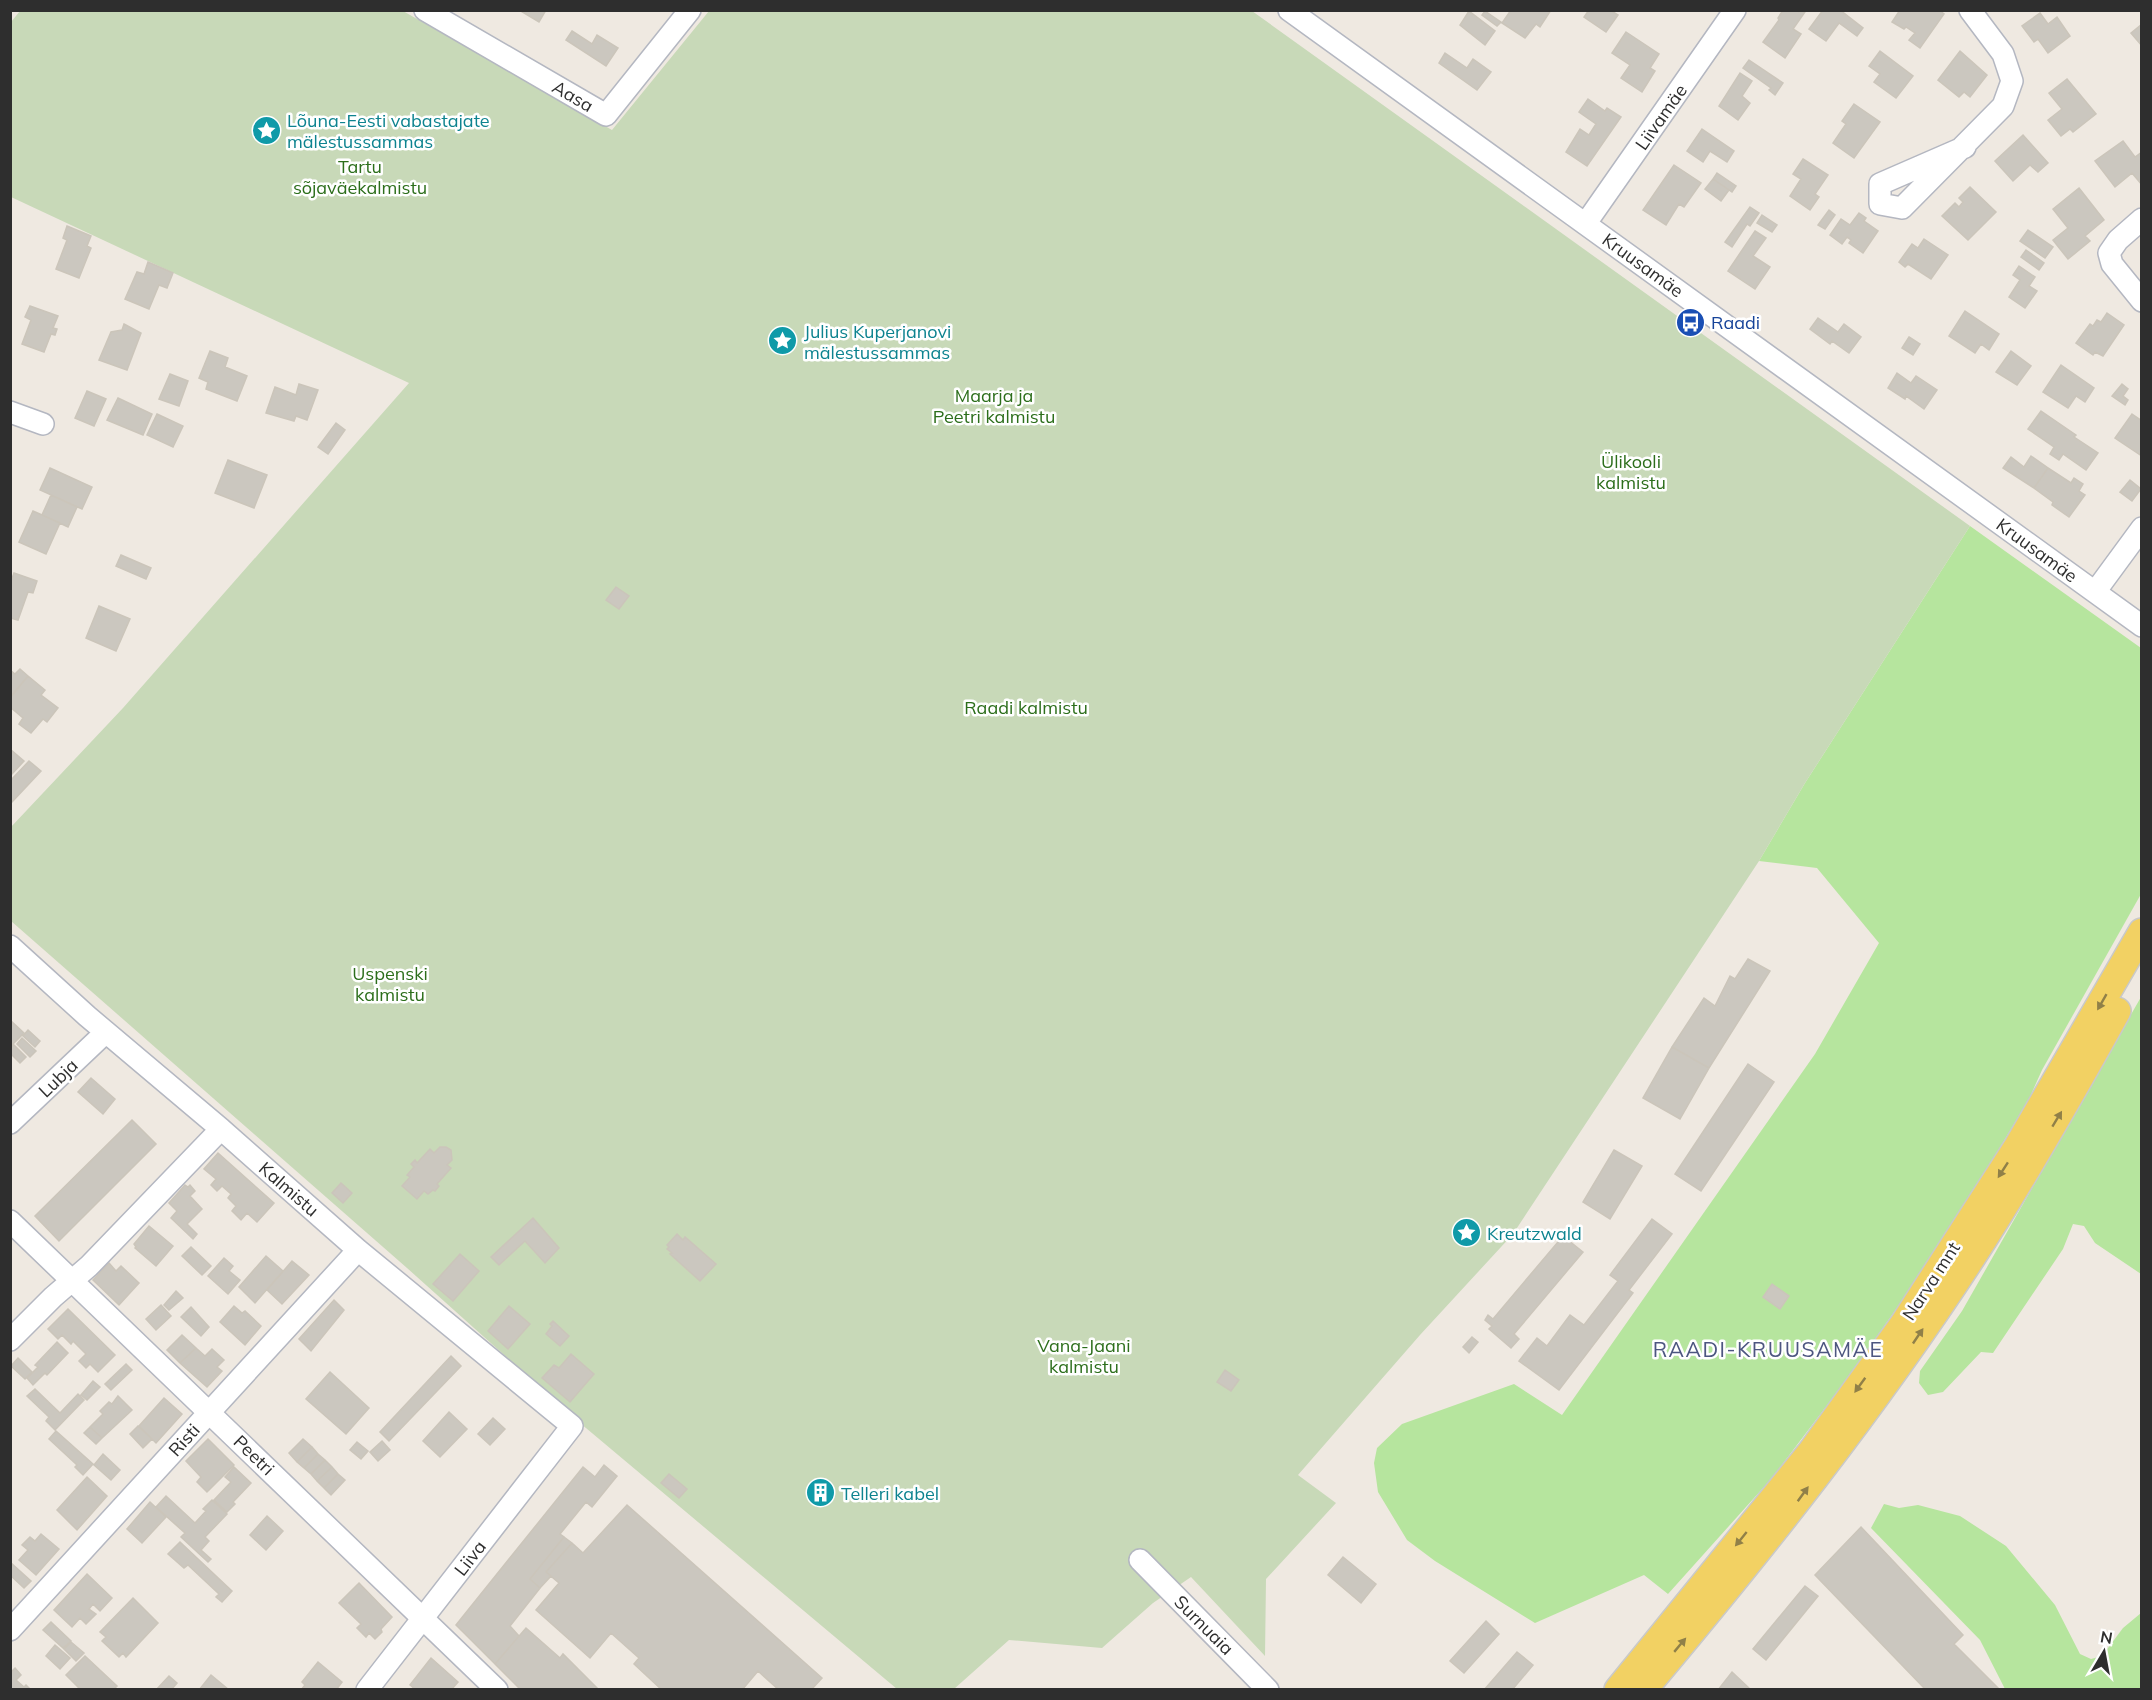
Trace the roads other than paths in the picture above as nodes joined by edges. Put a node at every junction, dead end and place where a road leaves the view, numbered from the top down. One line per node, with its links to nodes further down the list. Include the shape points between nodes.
1 (425, 10): 2 (street, Aasa, via 606,115)
2 (690, 10)
3 (1735, 10): 8 (street, Liivamäe)
4 (1970, 10): 6 (street, via 2003,54 2012,81 2003,106)
5 (1300, 13): 8 (street, Kruusamäe)
6 (1965, 147)
7 (2142, 219): 9 (street, via 2109,253 2112,264)
8 (1586, 223): 13 (street, Kruusamäe)
9 (2142, 301)
10 (10, 412): 11 (street)
11 (43, 424)
12 (2142, 528): 13 (street)
13 (2095, 592): 14 (street, Kruusamäe)
14 (2142, 626)
15 (2142, 932): 33 (main road, Narva mnt, one-way to 33, via 2018,1146 1903,1325 1812,1451)
16 (10, 946): 18 (street, Kalmistu)
17 (2142, 968): 34 (main road, Narva mnt, one-way to 17, via 1792,1509 1896,1369 2020,1180)
18 (106, 1032): 19 (street, Lubja); 20 (street, Kalmistu)
19 (10, 1123)
20 (221, 1129): 22 (street, Kalmistu); 23 (street)
21 (10, 1221): 23 (street, Peetri)
22 (358, 1250): 25 (street, Risti); 26 (street, Kalmistu)
23 (72, 1280): 24 (street); 25 (street, Peetri)
24 (10, 1340)
25 (210, 1412): 28 (street, Peetri); 29 (street, Risti)
26 (572, 1426): 28 (street, Liiva)
27 (1140, 1560): 32 (street, Surnuaia)
28 (424, 1618): 30 (street, Liiva); 31 (street, Peetri)
29 (10, 1630)
30 (367, 1689)
31 (497, 1689)
32 (1268, 1689)
33 (1618, 1689)
34 (1643, 1689)

